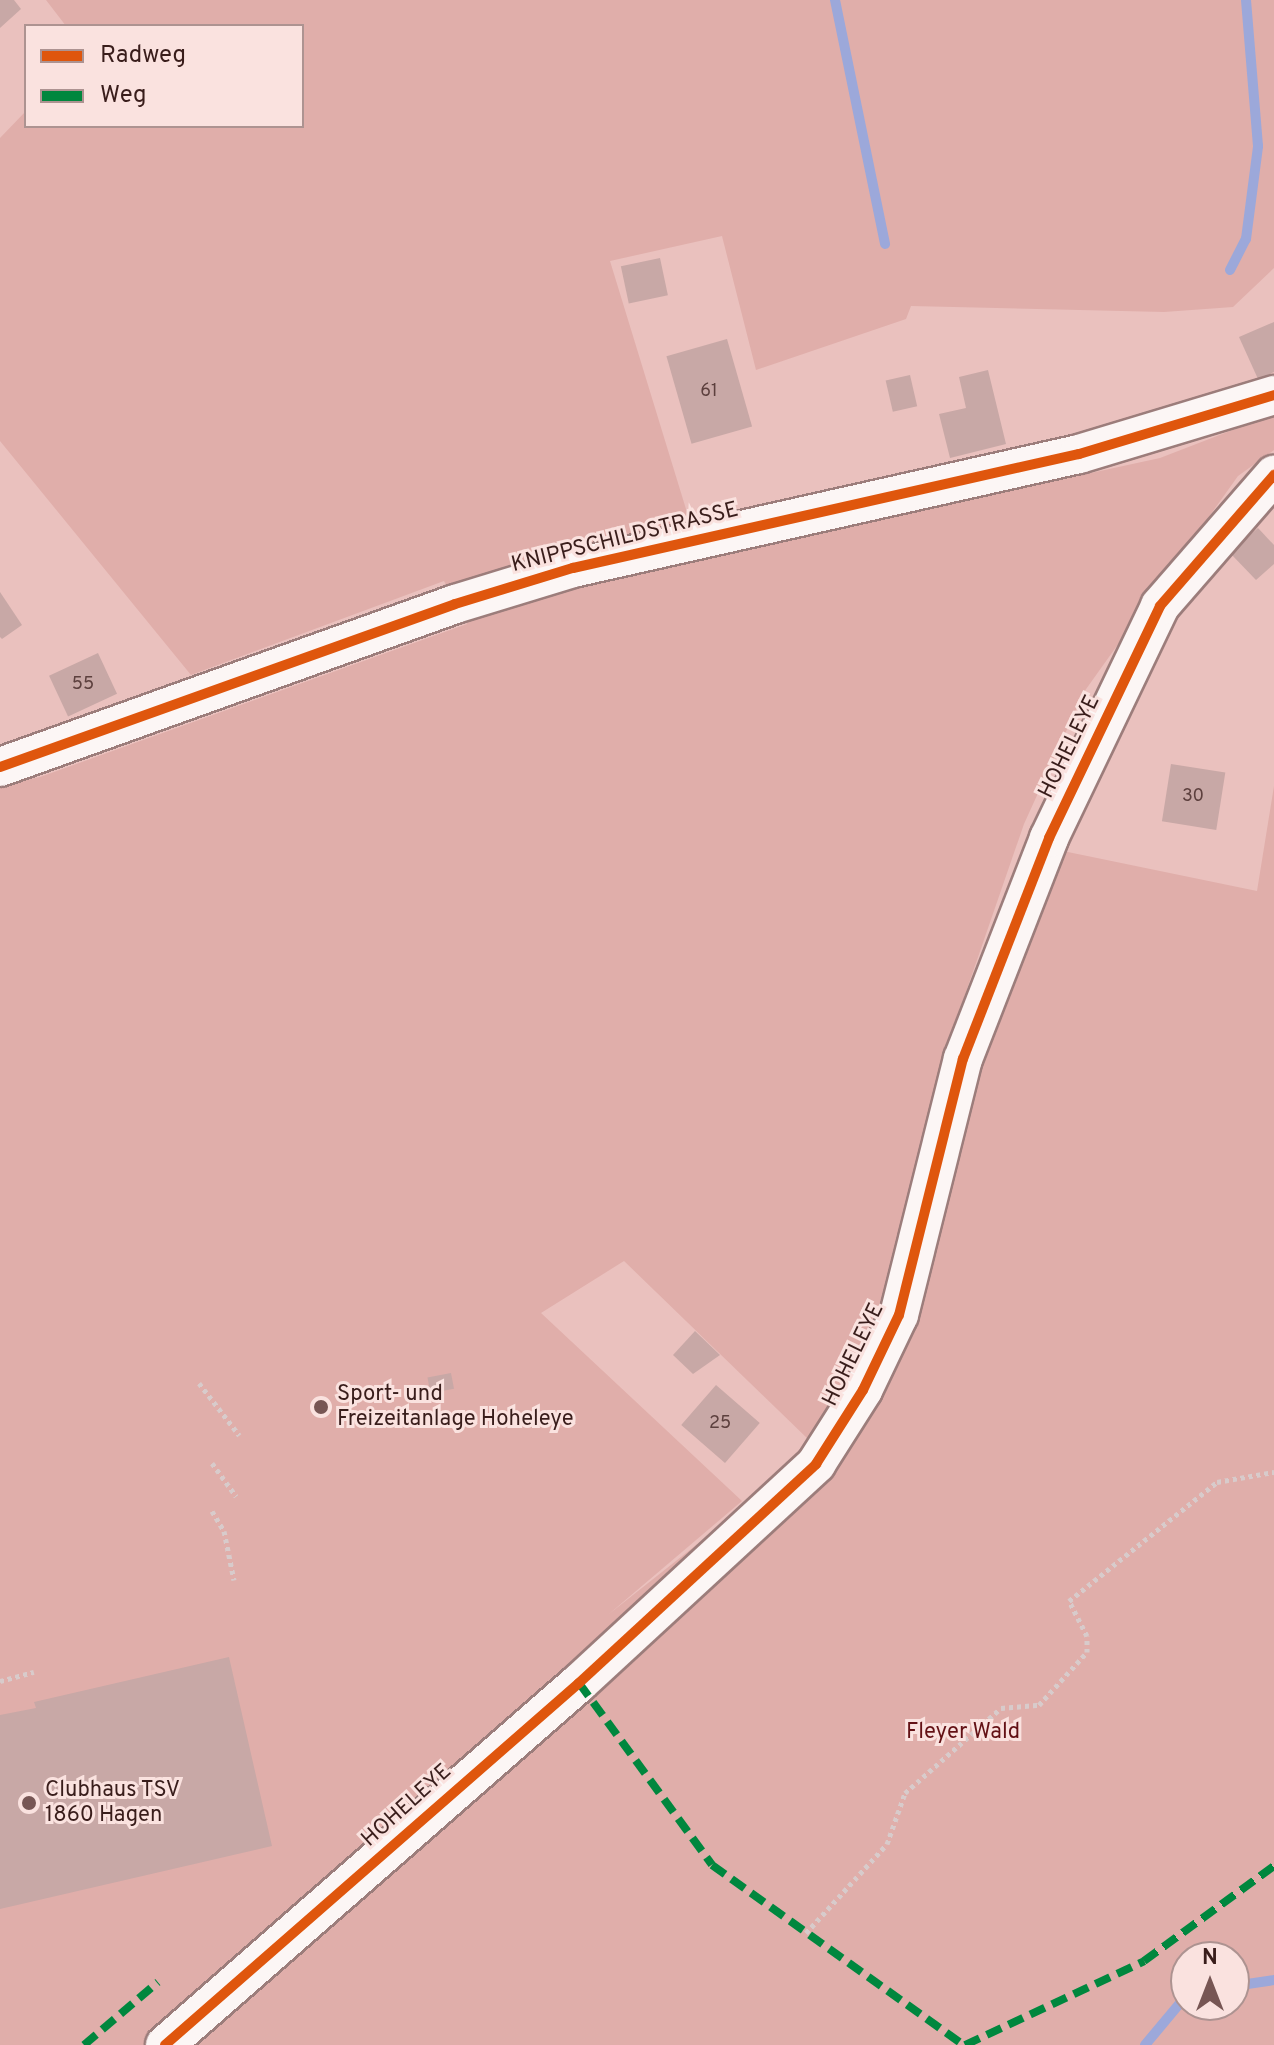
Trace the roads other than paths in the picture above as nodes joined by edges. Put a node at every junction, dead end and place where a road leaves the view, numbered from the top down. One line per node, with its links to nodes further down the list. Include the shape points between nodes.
1 (1274, 395): 3 (street, KNIPPSCHILDSTRASSE, via 1079,454 573,568 455,604)
2 (1274, 475): 4 (street, HOHELEYE, via 1160,606 1049,838 963,1059 899,1315 863,1390 816,1464 625,1642)
3 (0, 767)
4 (165, 2045)

